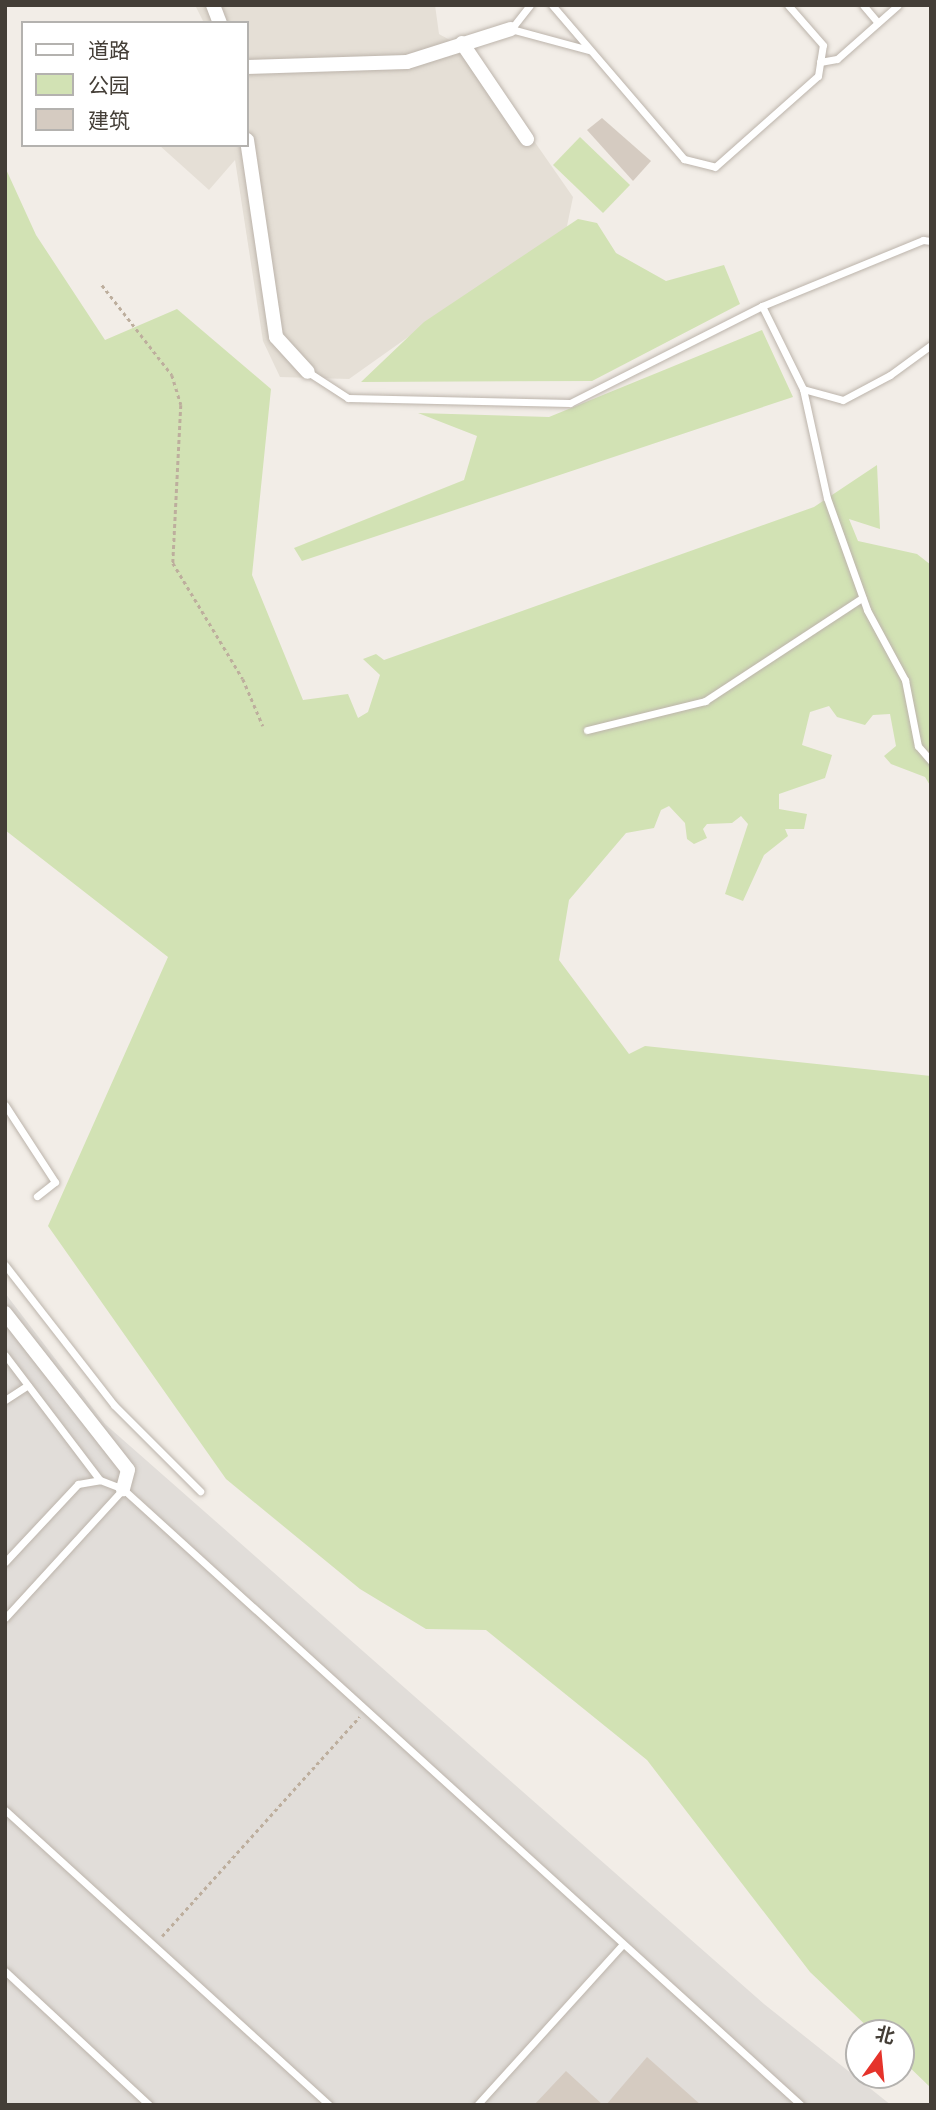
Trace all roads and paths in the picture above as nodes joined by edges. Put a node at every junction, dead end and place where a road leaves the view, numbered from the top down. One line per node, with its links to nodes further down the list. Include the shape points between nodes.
1 (530, 5): 7 (lane)
2 (552, 5): 9 (lane)
3 (788, 5): 10 (lane, via 823,45)
4 (863, 5): 6 (lane)
5 (898, 5): 6 (lane)
6 (878, 23): 10 (lane, via 837,60)
7 (511, 29): 8 (street); 9 (lane)
8 (462, 43): 11 (street, via 407,62); 12 (street)
9 (590, 51): 10 (lane, via 684,159 715,167 818,76)
10 (820, 62)
11 (248, 67)
12 (527, 139)
13 (248, 147): 18 (street, via 276,337)
14 (931, 241): 16 (lane, via 923,240)
15 (102, 285): 21 (path, via 172,375 181,404 173,563 243,679)
16 (762, 306): 18 (lane, via 570,403 348,398); 19 (lane)
17 (931, 345): 19 (lane, via 890,375 843,400)
18 (309, 372)
19 (803, 389): 20 (lane, via 827,498)
20 (862, 598): 22 (lane, via 705,701); 23 (lane, via 905,680 918,746)
21 (263, 726)
22 (587, 730)
23 (931, 761)
24 (5, 1105): 25 (lane, via 55,1182)
25 (37, 1196)
26 (5, 1265): 33 (lane, via 114,1405)
27 (5, 1313): 32 (street, via 128,1470)
28 (5, 1355): 29 (lane)
29 (28, 1385): 30 (lane); 31 (lane)
30 (5, 1401)
31 (100, 1480): 32 (lane); 34 (lane, via 78,1484)
32 (123, 1489): 35 (lane); 36 (lane)
33 (200, 1491)
34 (5, 1562)
35 (5, 1618)
36 (366, 1710): 38 (lane); 39 (path)
37 (5, 1810): 39 (lane)
38 (623, 1944): 43 (lane); 44 (lane)
39 (154, 1945): 42 (lane)
40 (5, 1971): 41 (lane)
41 (149, 2105)
42 (329, 2105)
43 (477, 2105)
44 (801, 2105)

